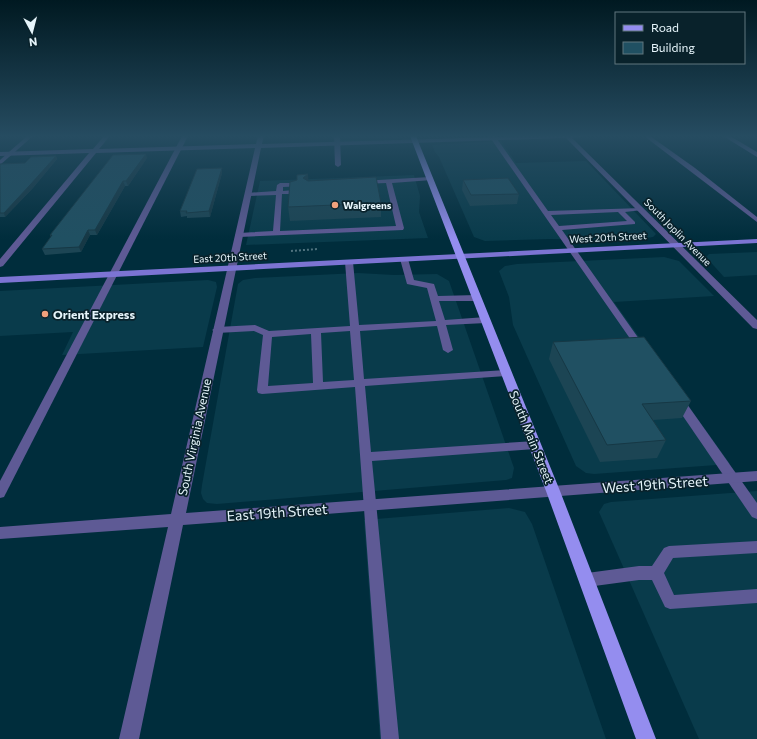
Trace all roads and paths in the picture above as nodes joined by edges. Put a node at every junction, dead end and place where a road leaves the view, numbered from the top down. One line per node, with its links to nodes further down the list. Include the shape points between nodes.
1 (78, 170): 28 (street)
2 (166, 170): 30 (lane)
3 (253, 170): 14 (street, South Virginia Avenue)
4 (427, 170): 8 (main road, South Main Street)
5 (516, 170): 17 (lane)
6 (601, 170): 15 (street, South Joplin Avenue)
7 (695, 170): 18 (lane)
8 (430, 179): 9 (lane); 25 (main road, South Main Street)
9 (389, 181): 10 (lane); 20 (lane, via 400,228)
10 (353, 183)
11 (309, 184): 13 (lane, via 280,185)
12 (294, 192): 13 (lane)
13 (279, 193): 14 (lane); 20 (lane)
14 (248, 194): 21 (street, South Virginia Avenue)
15 (640, 209): 16 (lane); 23 (street, South Joplin Avenue)
16 (620, 210): 17 (lane); 19 (lane, via 633,223)
17 (546, 213): 19 (lane)
18 (757, 220)
19 (557, 228): 24 (lane)
20 (276, 233): 21 (lane)
21 (239, 235): 29 (street, South Virginia Avenue)
22 (757, 241): 23 (main road, West 20th Street)
23 (676, 244): 24 (main road, West 20th Street); 36 (street, South Joplin Avenue)
24 (573, 250): 25 (main road, West 20th Street); 42 (lane)
25 (460, 256): 26 (main road, East 20th Street); 32 (main road, South Main Street)
26 (404, 259): 27 (main road, East 20th Street); 33 (lane, via 410,282 431,286)
27 (349, 262): 29 (main road, East 20th Street); 37 (lane)
28 (0, 264)
29 (231, 268): 30 (main road, East 20th Street); 38 (street, South Virginia Avenue)
30 (113, 274): 31 (main road, East 20th Street); 52 (lane)
31 (0, 280)
32 (477, 298): 33 (lane); 34 (main road, South Main Street)
33 (434, 300): 35 (lane)
34 (486, 320): 35 (lane); 43 (main road, South Main Street)
35 (440, 323): 37 (lane); 41 (lane)
36 (757, 326)
37 (355, 328): 39 (lane); 44 (lane)
38 (218, 330): 40 (lane, via 255,328); 55 (street, South Virginia Avenue)
39 (316, 331): 40 (lane); 45 (lane)
40 (268, 334): 45 (lane, via 262,390)
41 (448, 350)
42 (646, 354)
43 (506, 373): 44 (lane); 47 (main road, South Main Street)
44 (360, 383): 45 (lane); 48 (lane)
45 (318, 386)
46 (673, 394): 50 (lane)
47 (535, 445): 48 (lane); 51 (main road, South Main Street)
48 (366, 457): 53 (lane)
49 (757, 476): 50 (street, West 19th Street)
50 (732, 478): 51 (street, West 19th Street); 54 (lane)
51 (553, 491): 53 (street, East 19th Street); 59 (main road, South Main Street)
52 (0, 493)
53 (371, 506): 55 (street, East 19th Street); 62 (lane)
54 (757, 513)
55 (176, 520): 56 (street, East 19th Street); 61 (street, South Virginia Avenue)
56 (0, 534)
57 (757, 547): 58 (lane, via 669,552)
58 (656, 573): 59 (lane); 60 (lane, via 670,602)
59 (587, 580): 63 (main road, South Main Street)
60 (757, 596)
61 (129, 739)
62 (390, 739)
63 (646, 739)

